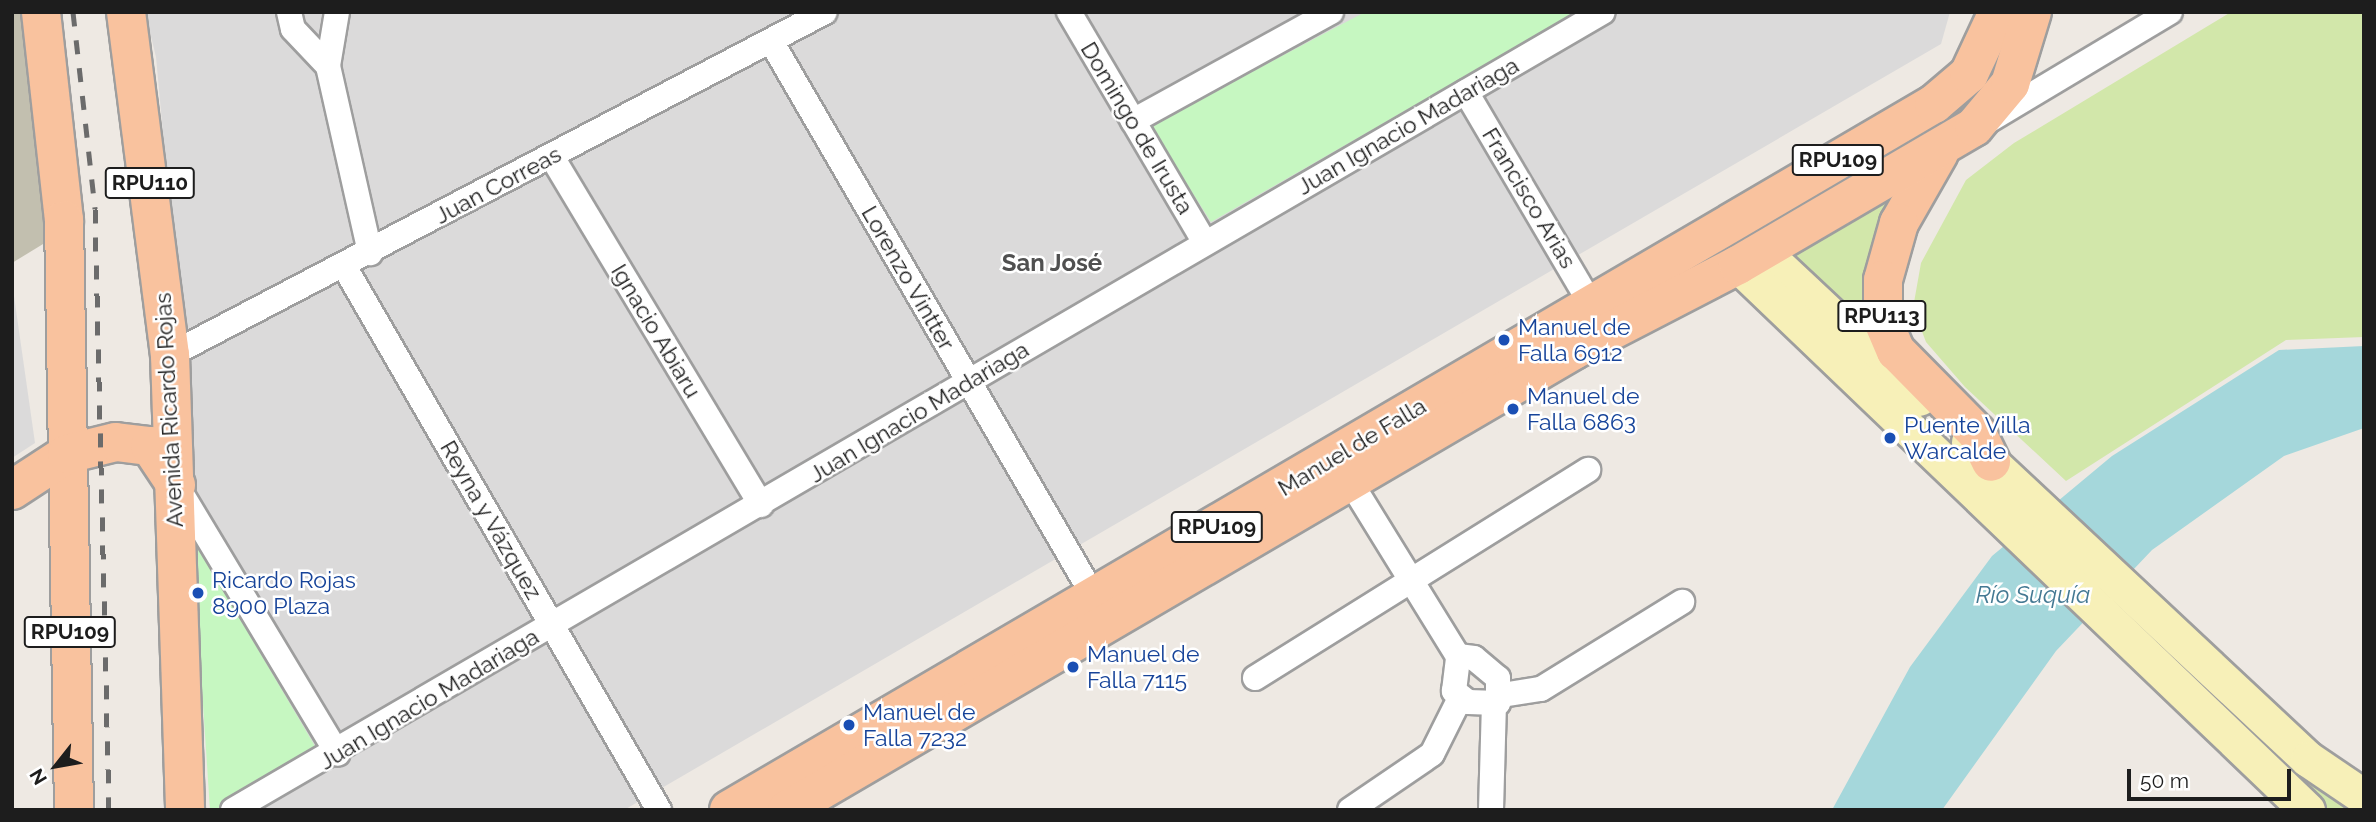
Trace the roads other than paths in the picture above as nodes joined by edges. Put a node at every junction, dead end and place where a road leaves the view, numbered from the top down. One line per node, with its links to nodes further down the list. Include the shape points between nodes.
1 (41, 12): 28 (main road, via 61,168)
2 (126, 12): 26 (main road, Avenida Ricardo Rojas / RPU110)
3 (289, 12): 14 (street, via 293,29)
4 (337, 12): 14 (street)
5 (825, 12): 12 (street, Juan Correas)
6 (1069, 12): 18 (street, Domingo de Irusta)
7 (1331, 12): 18 (street)
8 (1603, 12): 17 (street, Juan Ignacio Madariaga)
9 (1998, 12): 15 (main road, RPU109)
10 (2032, 12): 13 (main road, RPU109)
11 (2170, 12): 16 (street, Manuel de Falla)
12 (771, 41): 20 (street, Juan Correas); 27 (street, Lorenzo Vintter)
13 (2017, 65): 16 (street); 19 (main road, Manuel de Falla / RPU109, via 1993,111)
14 (328, 66): 23 (street)
15 (1969, 74): 22 (main road, via 1960,102 1939,121); 25 (main road, Manuel de Falla / RPU109, via 1934,104)
16 (2063, 79): 19 (street, Manuel de Falla)
17 (1466, 92): 21 (street, Juan Ignacio Madariaga); 25 (street, Francisco Arias)
18 (1133, 121): 21 (street, Domingo de Irusta)
19 (1953, 140): 22 (main road, Manuel de Falla / RPU109); 30 (main road, RPU113, via 1899,223 1883,280 1883,321 1896,351 1977,433)
20 (552, 157): 23 (street, Juan Correas); 34 (street, Ignacio Abiaru)
21 (1205, 243): 27 (street, Juan Ignacio Madariaga)
22 (1746, 252): 25 (main road); 30 (main road, RPU113); 31 (main road, Manuel de Falla / RPU109)
23 (370, 253): 24 (street, Juan Correas)
24 (344, 266): 26 (street, Juan Correas); 38 (street, Reyna y Vázquez)
25 (1601, 298): 37 (main road, Manuel de Falla / RPU109)
26 (170, 355): 32 (main road, Avenida Ricardo Rojas / RPU110)
27 (969, 383): 34 (street, Juan Ignacio Madariaga); 37 (street, Lorenzo Vintter)
28 (67, 454): 32 (main road, via 101,443 141,443 157,452); 33 (main road); 46 (main road, RPU109)
29 (1588, 470): 35 (street)
30 (1995, 481): 44 (main road, RPU113, via 2202,659 2316,766); 53 (main road, RPU113, via 2178,685)
31 (1351, 483): 35 (street); 37 (main road, Manuel de Falla / RPU109)
32 (176, 485): 43 (street); 47 (main road, Avenida Ricardo Rojas)
33 (12, 490)
34 (761, 505): 38 (street, Juan Ignacio Madariaga)
35 (1413, 579): 39 (street); 40 (street)
36 (1682, 602): 42 (street, via 1541,689)
37 (1102, 611): 45 (main road, Manuel de Falla / RPU109); 50 (main road, Manuel de Falla / RPU109)
38 (552, 626): 43 (street, Juan Ignacio Madariaga); 49 (street, Reyna y Vázquez)
39 (1458, 656): 41 (street, via 1453,684); 42 (street, via 1486,667)
40 (1255, 678)
41 (1460, 698): 42 (street); 51 (street, via 1432,754)
42 (1498, 700): 52 (street)
43 (338, 754): 48 (street, Juan Ignacio Madariaga)
44 (2364, 797)
45 (741, 807)
46 (74, 810)
47 (184, 810)
48 (233, 810)
49 (659, 810)
50 (787, 810)
51 (1350, 810)
52 (1491, 810)
53 (2307, 810)

